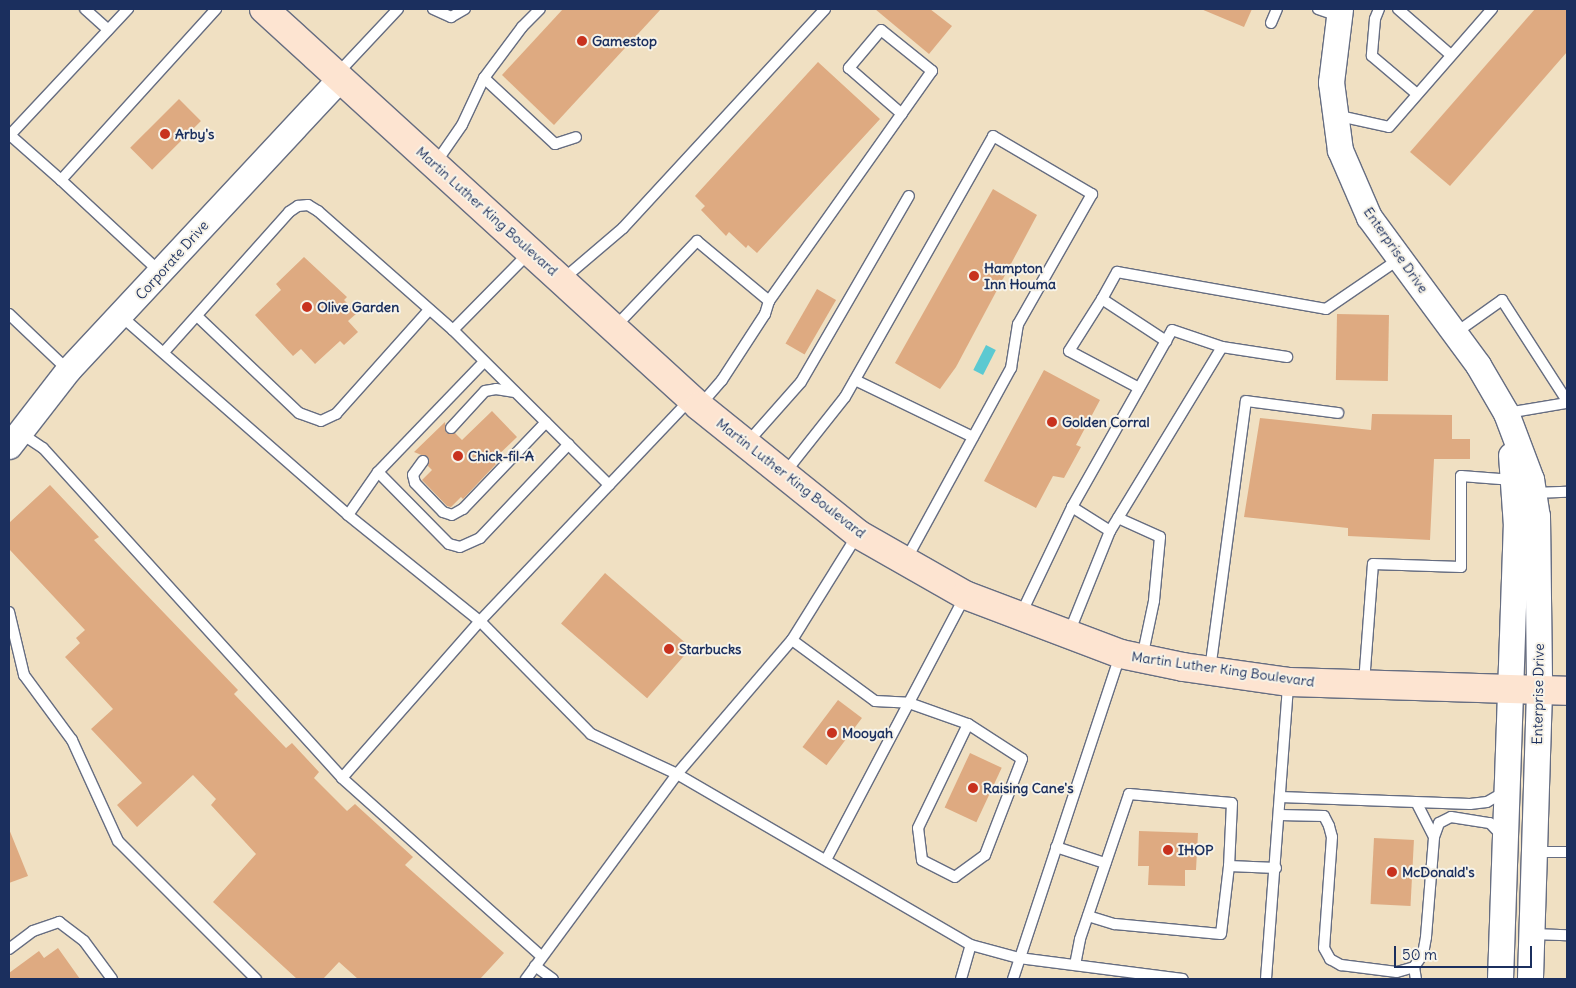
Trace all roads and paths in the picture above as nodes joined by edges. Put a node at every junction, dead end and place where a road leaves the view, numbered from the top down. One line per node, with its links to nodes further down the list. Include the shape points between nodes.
1 (85, 9): 16 (lane)
2 (128, 9): 16 (lane)
3 (216, 9): 25 (lane)
4 (264, 9): 18 (main road, Martin Luther King Boulevard)
5 (398, 9): 18 (lane)
6 (433, 9): 7 (lane, via 452,17)
7 (465, 9)
8 (540, 9): 19 (lane, via 522,27)
9 (825, 9): 30 (lane, via 624,228)
10 (1276, 9): 15 (lane)
11 (1379, 9): 20 (lane, via 1372,56)
12 (1398, 9): 17 (lane)
13 (1492, 9): 17 (lane)
14 (1332, 11): 22 (street, Enterprise Drive, via 1331,82)
15 (1271, 24)
16 (108, 30): 25 (lane, via 10,135)
17 (1451, 55): 20 (lane)
18 (338, 76): 24 (main road, Martin Luther King Boulevard); 29 (street, Corporate Drive)
19 (484, 78): 23 (lane, via 555,144); 24 (lane, via 462,124)
20 (1417, 94): 22 (lane, via 1389,126)
21 (902, 114): 21 (lane, via 932,71 881,30 849,68); 32 (lane)
22 (1335, 115): 28 (street, Enterprise Drive, via 1340,150 1366,208)
23 (576, 137)
24 (435, 164): 27 (main road, Martin Luther King Boulevard)
25 (61, 180): 29 (lane)
26 (909, 196): 58 (lane, via 801,382)
27 (531, 251): 30 (main road, Martin Luther King Boulevard); 38 (lane)
28 (1400, 258): 31 (lane, via 1326,309 1117,272); 39 (street, Enterprise Drive)
29 (160, 272): 35 (street, Corporate Drive)
30 (562, 280): 37 (main road, Martin Luther King Boulevard)
31 (1102, 299): 40 (lane); 47 (lane, via 1069,351)
32 (769, 301): 37 (lane, via 697,242); 49 (lane, via 765,314 727,371)
33 (429, 310): 36 (lane, via 318,210 302,205 289,212); 36 (lane, via 336,414 321,421 299,413); 38 (lane)
34 (9, 314): 45 (lane)
35 (121, 316): 42 (lane); 45 (street, Corporate Drive)
36 (197, 316): 42 (lane)
37 (614, 329): 49 (main road, Martin Luther King Boulevard)
38 (453, 330): 44 (lane)
39 (1454, 334): 50 (lane, via 1502,300); 52 (street, Enterprise Drive)
40 (1166, 340): 41 (lane, via 1172,330); 47 (lane)
41 (1222, 347): 43 (lane); 67 (lane)
42 (164, 352): 66 (lane)
43 (1287, 357)
44 (484, 362): 48 (lane); 60 (lane)
45 (68, 370): 56 (street, Corporate Drive)
46 (855, 380): 55 (lane); 55 (lane, via 993,136 1092,194 1018,324 1011,368); 61 (lane)
47 (1139, 388): 65 (lane)
48 (516, 392): 53 (lane); 54 (lane, via 485,391)
49 (695, 402): 58 (main road, Martin Luther King Boulevard); 62 (lane)
50 (1567, 402): 52 (lane)
51 (1338, 413): 78 (lane, via 1246,402)
52 (1506, 413): 63 (street, Enterprise Drive)
53 (546, 422): 57 (lane); 59 (lane, via 463,510 452,515 443,512 415,482 413,475)
54 (451, 428)
55 (973, 437): 70 (lane)
56 (14, 439): 87 (lane, via 43,448)
57 (569, 444): 60 (lane, via 480,538 460,547 449,544); 62 (lane)
58 (746, 445): 61 (main road, Martin Luther King Boulevard)
59 (423, 460)
60 (378, 472): 66 (lane)
61 (783, 475): 69 (main road, Martin Luther King Boulevard)
62 (609, 485): 74 (lane)
63 (1524, 487): 64 (lane); 80 (lane, via 1461,476 1461,567 1373,564); 81 (street, Enterprise Drive); 82 (street, Enterprise Drive, via 1537,516)
64 (1567, 492)
65 (1072, 507): 68 (lane); 73 (lane)
66 (348, 515): 74 (lane)
67 (1118, 518): 68 (lane); 77 (lane, via 1160,537 1154,601)
68 (1110, 530): 75 (lane)
69 (858, 534): 70 (main road, Martin Luther King Boulevard); 76 (lane)
70 (906, 561): 71 (main road, Martin Luther King Boulevard)
71 (965, 595): 73 (main road, Martin Luther King Boulevard); 84 (lane)
72 (9, 612): 112 (lane, via 24,675 72,740 118,841)
73 (1020, 616): 75 (main road, Martin Luther King Boulevard)
74 (480, 621): 86 (lane, via 591,734); 87 (lane)
75 (1068, 634): 77 (main road, Martin Luther King Boulevard)
76 (792, 640): 84 (lane, via 875,701); 86 (lane)
77 (1131, 656): 78 (main road, Martin Luther King Boulevard); 94 (lane)
78 (1210, 670): 79 (main road, Martin Luther King Boulevard)
79 (1288, 682): 80 (main road, Martin Luther King Boulevard); 89 (lane)
80 (1364, 686): 81 (main road, Martin Luther King Boulevard)
81 (1510, 691): 82 (main road, Martin Luther King Boulevard); 88 (street, Enterprise Drive)
82 (1539, 691): 83 (main road, Martin Luther King Boulevard); 95 (street, Enterprise Drive)
83 (1567, 691)
84 (909, 703): 85 (lane); 97 (lane)
85 (968, 724): 85 (lane, via 918,828 922,860 955,877 985,855 1022,759)
86 (677, 774): 97 (lane); 106 (lane)
87 (342, 778): 106 (lane)
88 (1507, 790): 90 (lane, via 1479,803); 93 (street, Enterprise Drive)
89 (1280, 798): 90 (lane); 91 (lane)
90 (1417, 804): 92 (lane)
91 (1279, 815): 100 (lane); 110 (lane, via 1324,816 1329,826 1332,837 1324,948 1330,959 1341,965 1397,972)
92 (1434, 837): 93 (lane, via 1439,824 1451,818 1490,823); 110 (lane, via 1426,937 1423,954)
93 (1505, 839): 120 (street, Enterprise Drive)
94 (1056, 847): 98 (lane); 107 (lane)
95 (1534, 852): 96 (lane); 102 (street, Enterprise Drive)
96 (1567, 852)
97 (827, 858): 104 (lane)
98 (1106, 863): 99 (lane, via 1129,794 1232,803); 101 (lane)
99 (1229, 866): 100 (lane); 101 (lane, via 1220,934 1115,924)
100 (1276, 868): 118 (lane)
101 (1088, 916): 108 (lane)
102 (1531, 934): 103 (lane); 121 (street, Enterprise Drive)
103 (1567, 935)
104 (971, 945): 107 (lane); 115 (lane)
105 (9, 949): 111 (lane, via 33,931 58,922 84,941)
106 (542, 957): 109 (lane)
107 (1020, 958): 108 (lane); 116 (lane)
108 (1075, 965): 117 (lane)
109 (535, 966): 113 (lane); 114 (lane)
110 (1414, 967): 119 (lane)
111 (112, 979)
112 (256, 979)
113 (526, 979)
114 (553, 979)
115 (961, 979)
116 (1013, 979)
117 (1183, 979)
118 (1266, 979)
119 (1416, 979)
120 (1500, 979)
121 (1530, 979)

